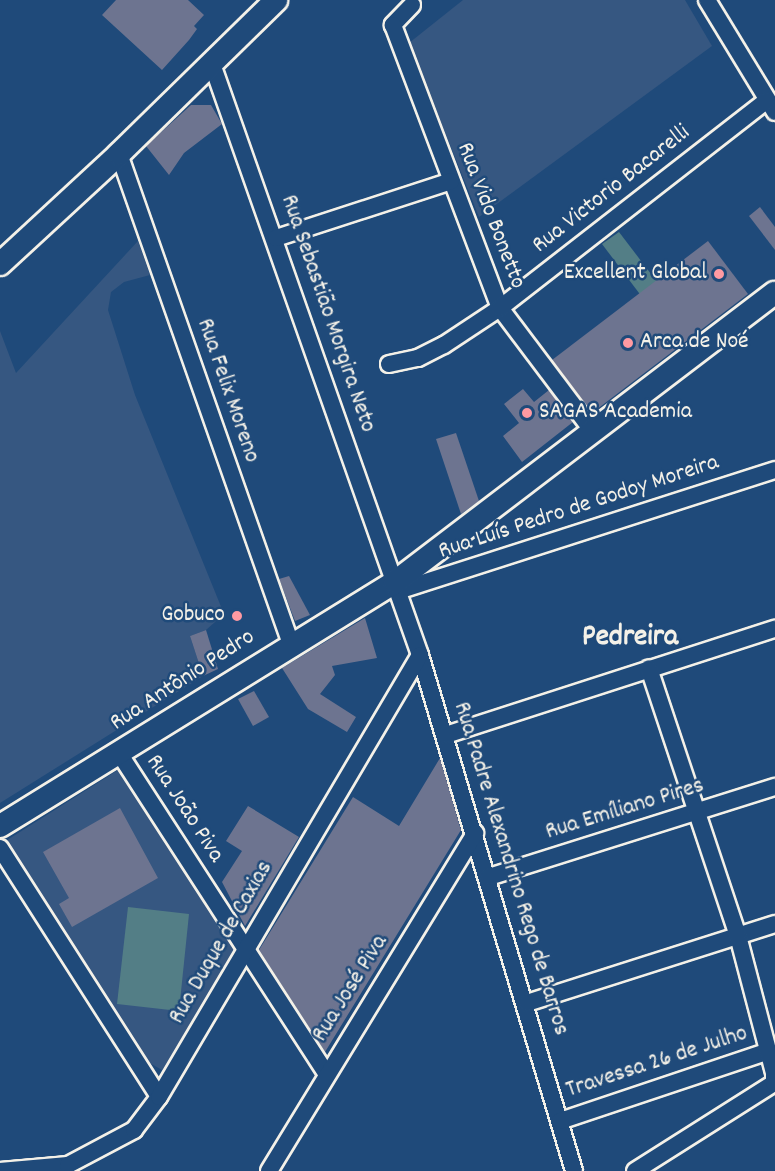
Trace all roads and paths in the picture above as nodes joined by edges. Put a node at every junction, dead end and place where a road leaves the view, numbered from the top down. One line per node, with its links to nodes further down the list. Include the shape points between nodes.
1 (276, 0): 4 (main road)
2 (706, 0): 5 (street)
3 (412, 5): 7 (street, Rua Vido Bonetto, via 393,25)
4 (212, 64): 6 (main road); 8 (street, Rua Sebastião Morgira Neto)
5 (771, 106): 11 (street, Rua Victorio Bacarelli)
6 (119, 154): 9 (main road); 17 (street, Rua Felix Moreno)
7 (451, 181): 8 (street); 11 (street, Rua Vido Bonetto)
8 (276, 238): 15 (street, Rua Sebastião Morgira Neto)
9 (0, 264)
10 (775, 293): 13 (main road, Rua Antônio Pedro)
11 (500, 308): 12 (street, Rua Victorio Bacarelli, via 444,345 418,358); 13 (street, Rua Vido Bonetto)
12 (389, 364)
13 (592, 430): 15 (main road, Rua Antônio Pedro)
14 (775, 470): 15 (street, Rua Luís Pedro de Godoy Moreira)
15 (396, 586): 17 (main road, Rua Antônio Pedro); 18 (street, Rua Padre Alexandrino Rego de Barros)
16 (775, 629): 19 (street)
17 (291, 644): 21 (main road, Rua Antônio Pedro)
18 (420, 655): 20 (street, Rua Padre Alexandrino Rego de Barros); 30 (street, Rua Duque de Caxias)
19 (649, 668): 20 (street); 23 (street)
20 (446, 735): 25 (street, Rua Padre Alexandrino Rego de Barros)
21 (119, 753): 24 (main road, Rua Antônio Pedro); 30 (street, Rua João Piva)
22 (775, 787): 23 (street, Rua Emíliano Pires)
23 (697, 813): 27 (street, Rua Emíliano Pires); 29 (street)
24 (0, 826)
25 (475, 833): 27 (street, Rua Padre Alexandrino Rego de Barros); 33 (street, Rua José Piva)
26 (0, 848): 35 (street)
27 (489, 877): 31 (street, Rua Padre Alexandrino Rego de Barros)
28 (775, 924): 29 (street)
29 (738, 936): 31 (street); 32 (street)
30 (247, 948): 33 (street, Rua João Piva); 35 (street, Rua Duque de Caxias)
31 (527, 1003): 36 (street, Rua Padre Alexandrino Rego de Barros)
32 (769, 1052): 34 (street); 36 (street, Travessa 26 de Julho)
33 (326, 1073): 38 (street, Rua José Piva)
34 (774, 1083): 40 (street)
35 (159, 1097): 37 (street, Rua Duque de Caxias, via 134,1130 68,1166)
36 (560, 1120): 39 (street, Rua Padre Alexandrino Rego de Barros)
37 (0, 1171)
38 (269, 1171)
39 (574, 1171)
40 (635, 1171)

